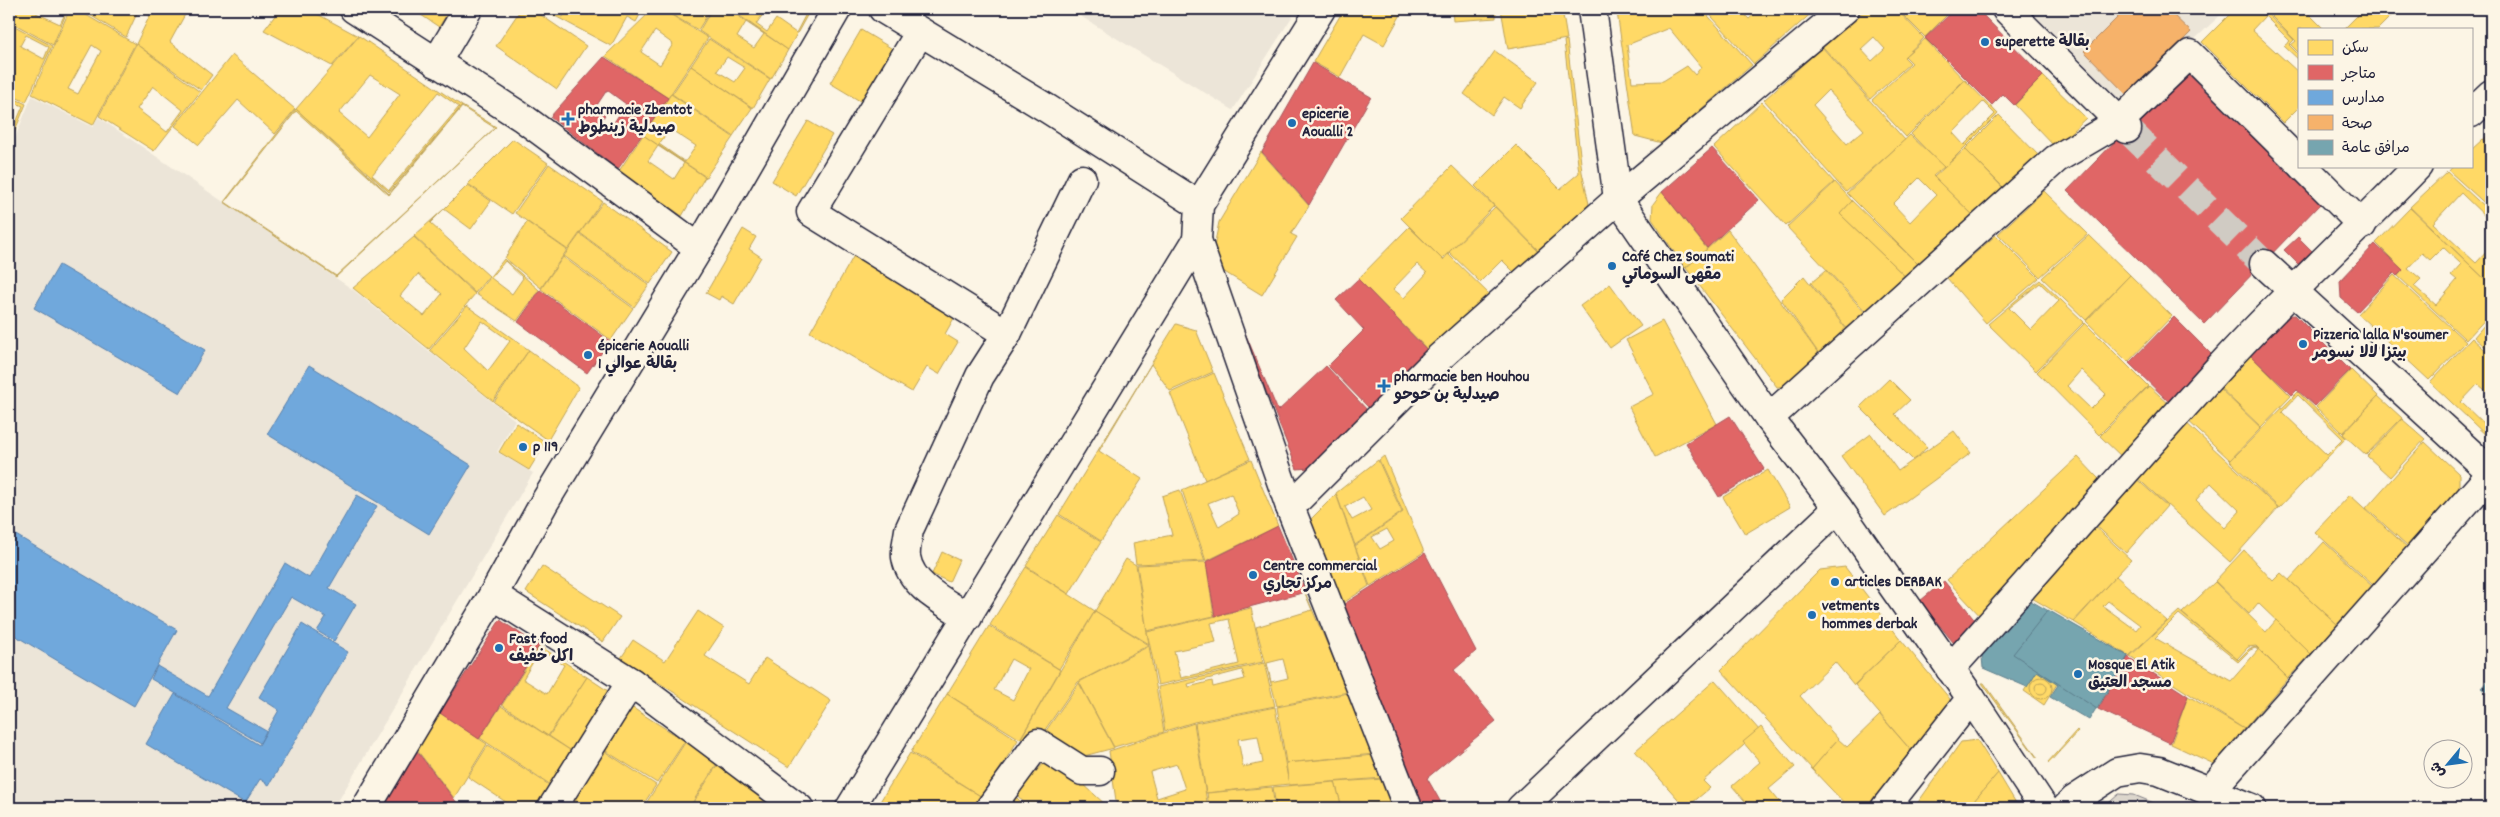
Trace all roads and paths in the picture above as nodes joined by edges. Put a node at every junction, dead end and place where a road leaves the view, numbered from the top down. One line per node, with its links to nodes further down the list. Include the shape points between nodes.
1 (354, 9): 10 (street)
2 (468, 9): 10 (street)
3 (837, 9): 22 (street)
4 (883, 9): 9 (street)
5 (1321, 9): 19 (street)
6 (1592, 9): 18 (street)
7 (1845, 9): 18 (street)
8 (2006, 9): 13 (street)
9 (920, 32): 19 (street); 25 (street, via 811,212)
10 (436, 63): 22 (street, via 523,118)
11 (2491, 94): 12 (street)
12 (2472, 113)
13 (2123, 125): 14 (street, via 2190,54); 26 (street, via 2056,159)
14 (2298, 161)
15 (2305, 168): 20 (street)
16 (2416, 168): 20 (street)
17 (1082, 179): 25 (street)
18 (1618, 199): 26 (street); 28 (street, via 1440,357)
19 (1199, 205): 21 (street)
20 (2362, 225): 24 (street)
21 (1197, 240): 28 (street); 31 (street)
22 (699, 248): 30 (street, via 544,503)
23 (2264, 264): 24 (street)
24 (2294, 290): 27 (street); 32 (street, via 2227,359)
25 (1007, 334): 31 (street, via 980,376 909,530 906,556 924,589)
26 (1769, 418): 29 (street)
27 (2491, 473): 36 (street)
28 (1290, 507): 42 (street)
29 (1838, 508): 32 (street); 43 (street)
30 (493, 595): 33 (street); 37 (street)
31 (968, 617): 40 (street)
32 (1950, 669): 34 (street)
33 (631, 682): 38 (street); 39 (street)
34 (1971, 698): 44 (street); 45 (street)
35 (1100, 771): 41 (street, via 1082,770 1038,743)
36 (2209, 792): 46 (street, via 2159,771 2140,768 2118,772); 47 (street)
37 (366, 808)
38 (552, 808)
39 (799, 808)
40 (850, 808)
41 (990, 808)
42 (1408, 808)
43 (1521, 808)
44 (1885, 808)
45 (2044, 808)
46 (2066, 808)
47 (2252, 808)

